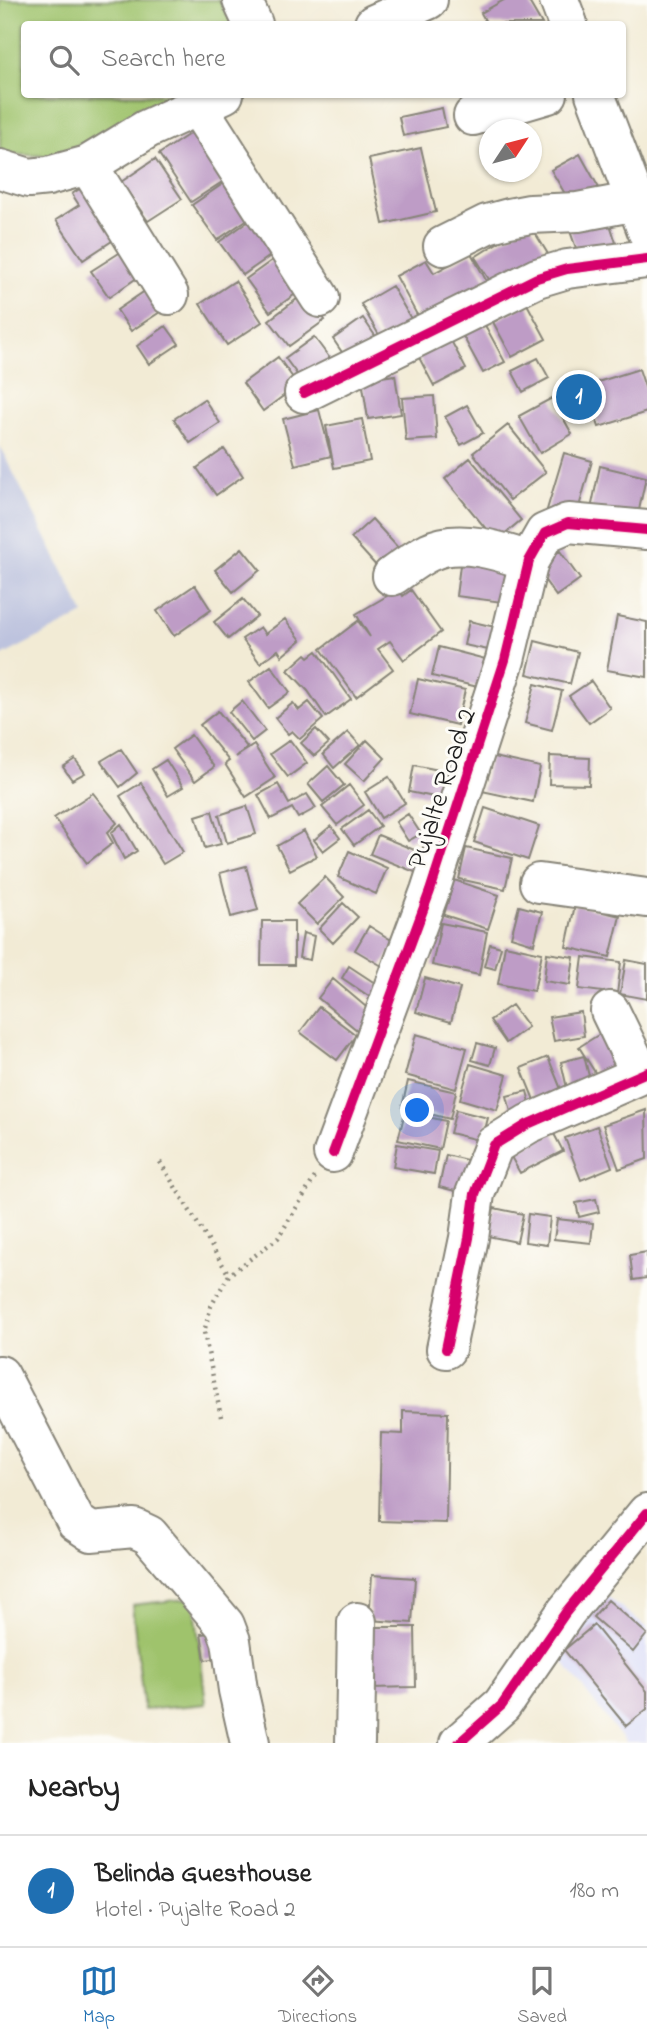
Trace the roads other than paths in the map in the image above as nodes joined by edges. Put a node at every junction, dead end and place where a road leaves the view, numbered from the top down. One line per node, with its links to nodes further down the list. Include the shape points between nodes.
1 (242, 0): 4 (street)
2 (428, 0): 5 (street)
3 (559, 0): 6 (street)
4 (252, 21)
5 (381, 21)
6 (567, 21)
7 (534, 98): 10 (street)
8 (597, 98): 13 (street)
9 (211, 101): 11 (street, via 147,129); 17 (street)
10 (473, 116)
11 (88, 165): 12 (street, via 48,176); 16 (street)
12 (15, 174)
13 (642, 216): 14 (street, via 530,214 487,224)
14 (443, 246)
15 (647, 259): 18 (street, via 567,269 537,278)
16 (169, 295)
17 (320, 298)
18 (304, 393)
19 (647, 530): 20 (street, Pujalte Road 2, via 568,523 545,533)
20 (529, 561): 21 (street, via 503,552 452,545 430,551); 26 (street, Pujalte Road 2, via 505,660 430,891)
21 (393, 576)
22 (539, 883): 23 (street)
23 (647, 898)
24 (610, 1012): 25 (street)
25 (644, 1074): 27 (street, via 528,1124 491,1150 475,1194)
26 (333, 1153)
27 (446, 1349)
28 (0, 1375): 31 (street, via 76,1522 90,1532 134,1528 149,1535 229,1631)
29 (647, 1513): 33 (street, via 566,1612 502,1705)
30 (357, 1622): 32 (street)
31 (250, 1743)
32 (355, 1743)
33 (459, 1743)

